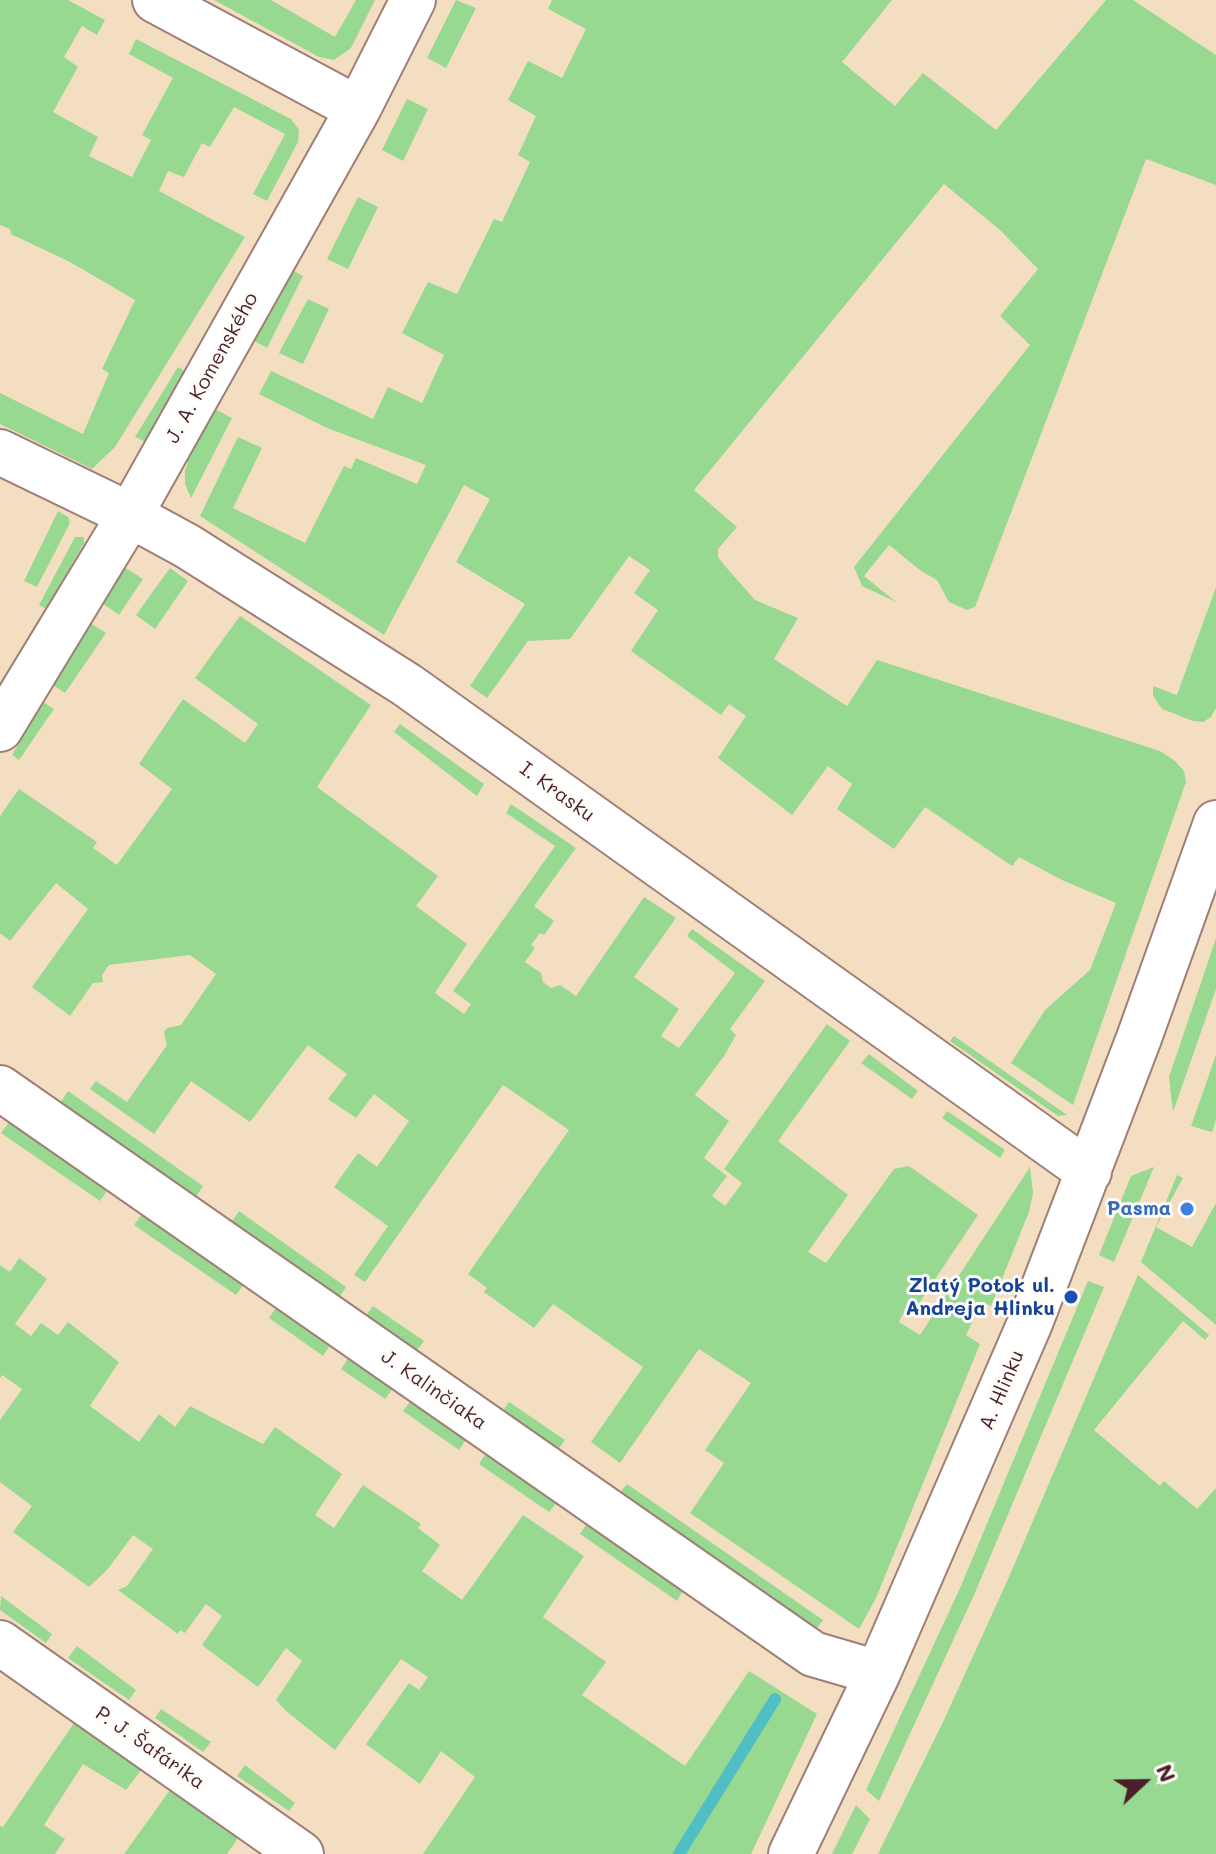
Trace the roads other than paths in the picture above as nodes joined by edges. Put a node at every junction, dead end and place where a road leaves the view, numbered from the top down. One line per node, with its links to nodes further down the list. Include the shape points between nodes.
1 (155, 0): 3 (street)
2 (413, 0): 3 (street, J. A. Komenského)
3 (358, 109): 5 (street, J. A. Komenského)
4 (0, 452): 5 (street, I. Krasku)
5 (130, 515): 6 (street, J. A. Komenského); 9 (street, I. Krasku, via 407,685)
6 (0, 729)
7 (1216, 823): 9 (street, A. Hlinku)
8 (0, 1088): 11 (street, J. Kalinčiaka, via 813,1654)
9 (1089, 1172): 11 (street, A. Hlinku, via 1030,1323)
10 (0, 1643): 12 (street, P. J. Šafárika)
11 (878, 1673): 13 (street, A. Hlinku)
12 (301, 1854)
13 (791, 1854)

